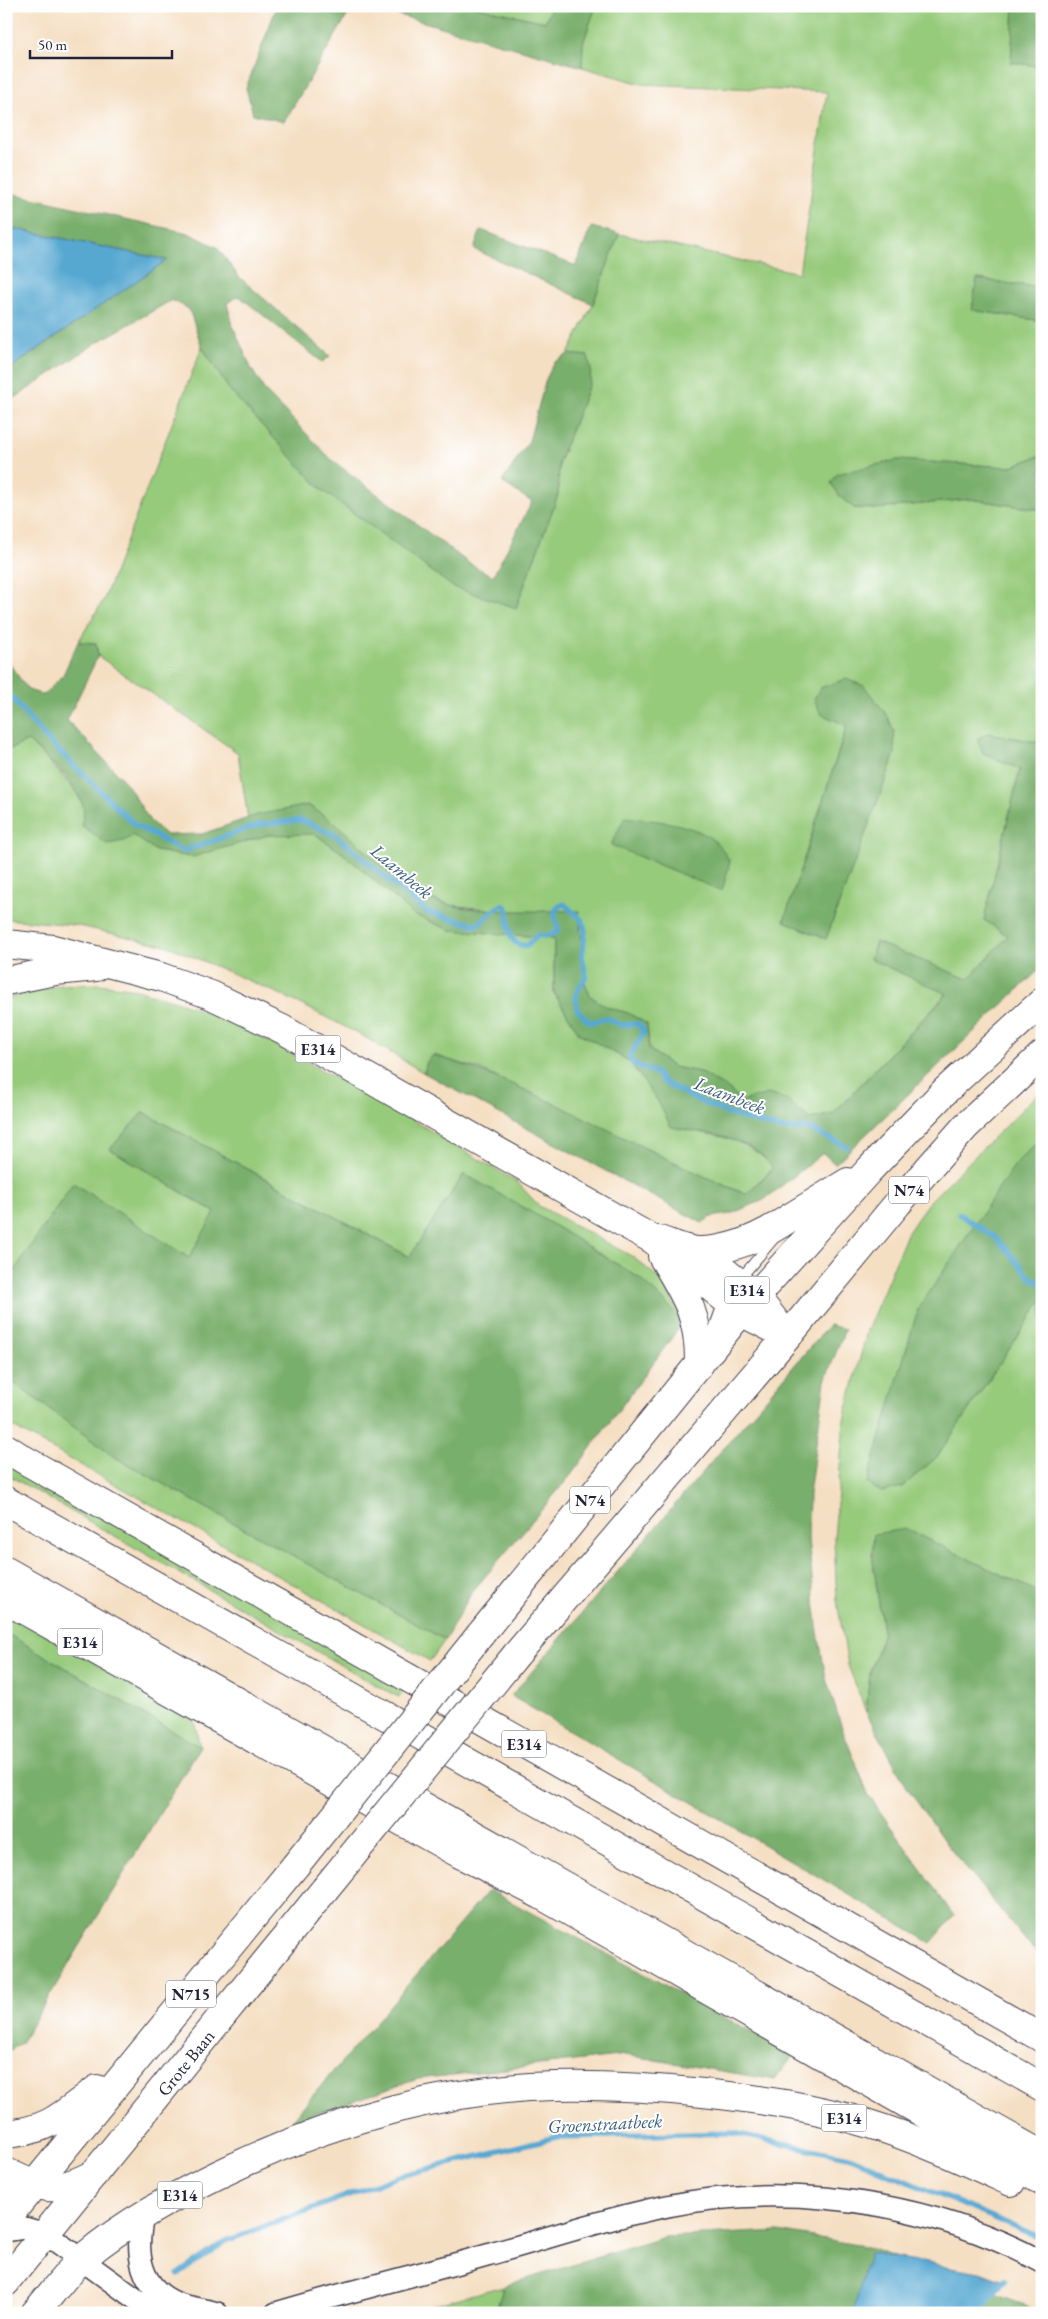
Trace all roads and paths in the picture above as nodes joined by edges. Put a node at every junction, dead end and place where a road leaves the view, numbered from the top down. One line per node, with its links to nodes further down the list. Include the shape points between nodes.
1 (6, 944): 2 (highway, E314, via 53,949)
2 (110, 965): 3 (highway, E314); 8 (highway, E314, via 161,978 211,996 282,1029)
3 (6, 981)
4 (1042, 1002): 6 (highway, N74, via 946,1090)
5 (1042, 1055): 11 (highway, N74, via 960,1133)
6 (870, 1168): 7 (highway, N74); 10 (highway, N74)
7 (792, 1217): 9 (highway, E314, via 751,1240); 10 (lane, N74)
8 (652, 1239): 9 (highway, E314); 10 (highway, E314); 12 (highway, E314, via 686,1296 698,1330)
9 (700, 1251): 10 (highway, E314)
10 (737, 1295): 11 (highway, E314); 12 (highway, N74)
11 (788, 1336): 18 (highway, N74, bridge, via 516,1655)
12 (699, 1366): 17 (highway, N74, bridge)
13 (6, 1448): 19 (highway, E314)
14 (6, 1501): 21 (highway, E314)
15 (6, 1571): 23 (highway, E314)
16 (6, 1600): 26 (highway, E314, via 460,1854 541,1895)
17 (386, 1753): 20 (highway, N715, bridge)
18 (421, 1773): 25 (highway, Grote Baan / N715, bridge)
19 (1042, 2038)
20 (117, 2084): 22 (highway, via 96,2090 44,2127); 27 (highway, N715)
21 (1042, 2087)
22 (6, 2134)
23 (1042, 2155)
24 (6, 2172): 27 (highway)
25 (94, 2174): 27 (highway, via 56,2188); 32 (highway, Grote Baan / N715)
26 (1042, 2181)
27 (33, 2185): 30 (highway, N715)
28 (1042, 2196): 29 (highway, E314, via 951,2154 870,2124 809,2108 694,2092 554,2086 452,2096 312,2134 216,2175)
29 (144, 2216): 33 (highway, via 107,2239); 38 (street, via 139,2257 150,2284 180,2304)
30 (6, 2219)
31 (6, 2231): 32 (street, via 25,2228)
32 (46, 2234): 33 (street); 35 (highway, Grote Baan / N715)
33 (82, 2260): 36 (highway); 37 (street)
34 (1042, 2262): 39 (street, via 970,2230 888,2208 814,2198 710,2200 635,2214)
35 (6, 2282)
36 (35, 2313)
37 (155, 2313)
38 (217, 2313)
39 (276, 2313)

